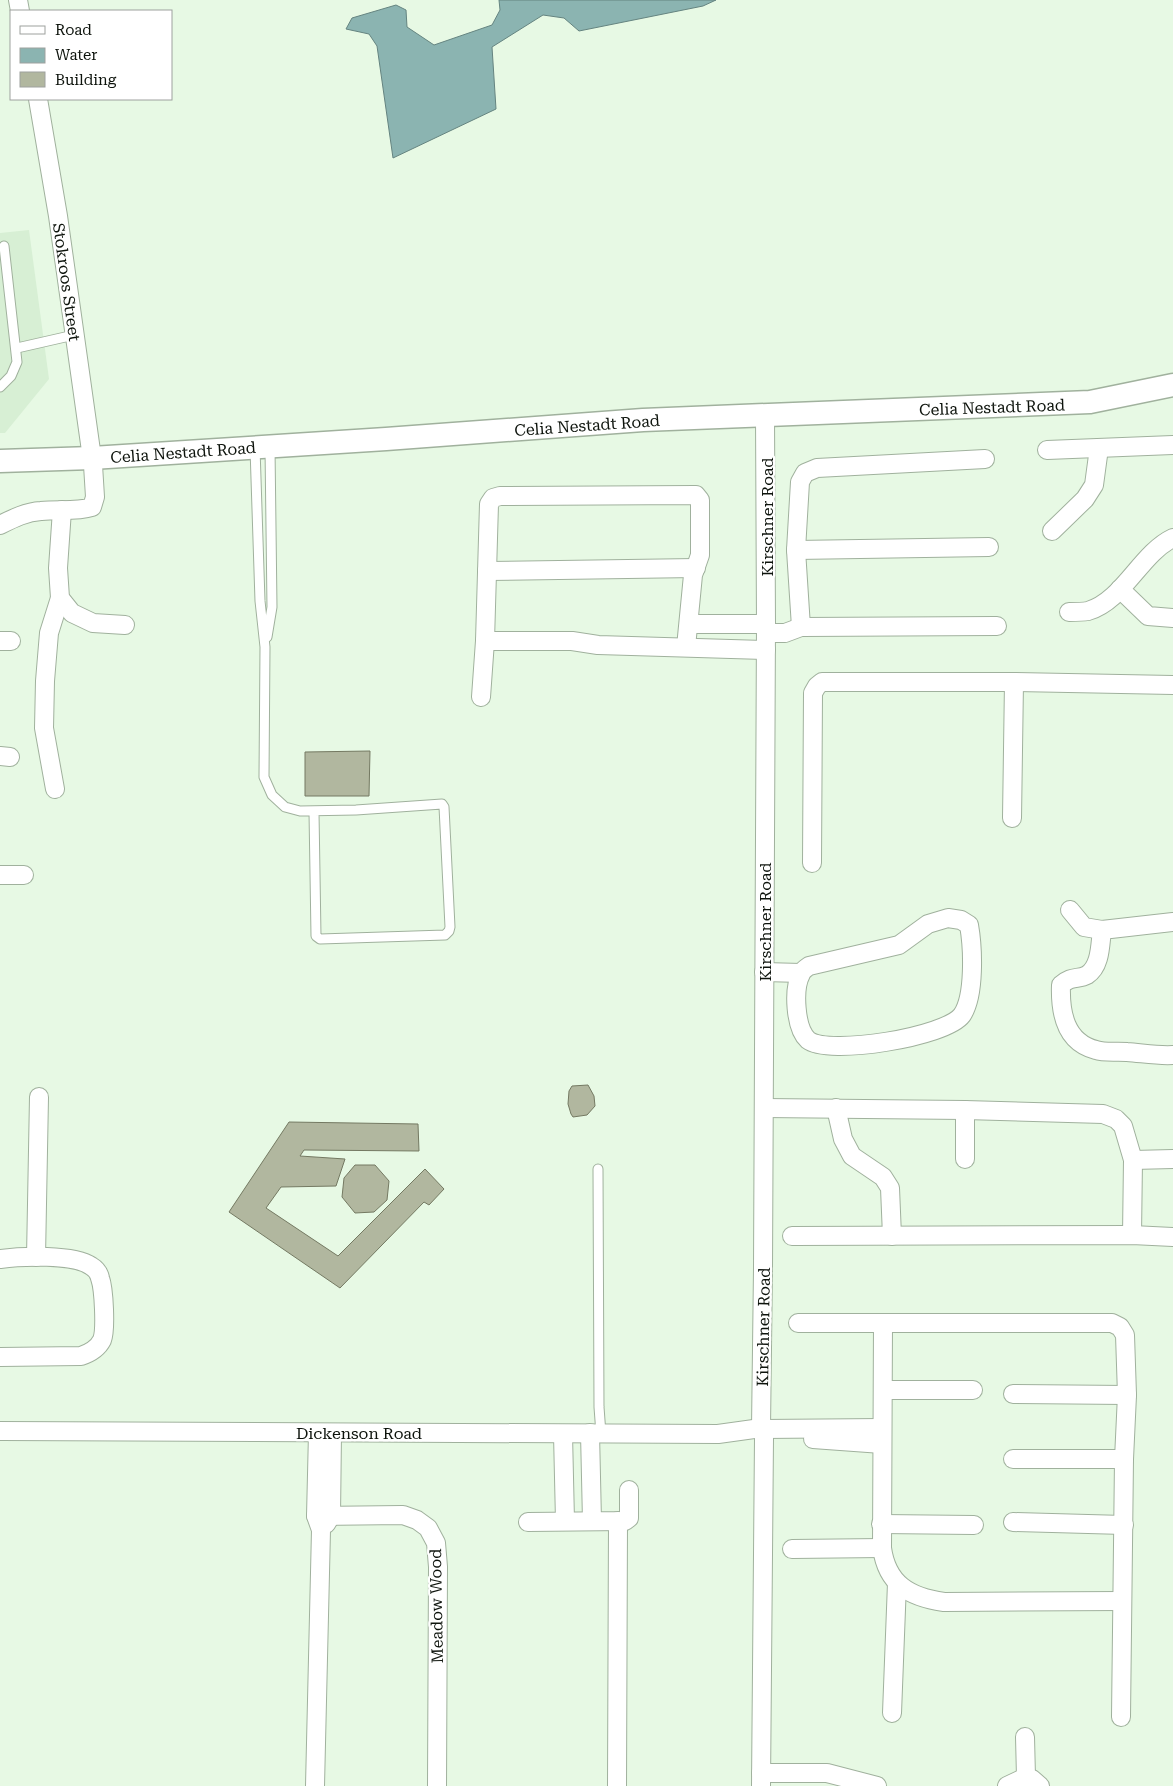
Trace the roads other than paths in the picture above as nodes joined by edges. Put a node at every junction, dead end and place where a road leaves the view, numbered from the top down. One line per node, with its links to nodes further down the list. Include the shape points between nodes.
1 (38, 100): 3 (street, Stokroos Street)
2 (4, 246): 4 (lane)
3 (74, 335): 4 (lane); 15 (street, Stokroos Street)
4 (17, 348): 6 (lane, via 18,362)
5 (1173, 385): 8 (street, Celia Nestadt Road, via 1090,402)
6 (0, 387)
7 (1173, 395): 8 (street, Celia Nestadt Road, via 1097,412)
8 (766, 422): 12 (street, Celia Nestadt Road, via 643,420); 33 (street, Kirschner Road)
9 (1173, 445): 10 (street)
10 (1099, 448): 11 (street); 19 (street, via 1094,485 1085,500)
11 (1047, 450)
12 (263, 451): 15 (street, Celia Nestadt Road); 35 (lane, via 260,601); 35 (lane, via 272,607)
13 (986, 459): 22 (street, via 816,468 805,473 800,482)
14 (0, 462): 15 (street, Celia Nestadt Road)
15 (92, 462): 16 (street, Celia Nestadt Road); 17 (street, Stokroos Street, via 95,497 92,507)
16 (0, 470)
17 (62, 510): 18 (street, via 25,513); 26 (street, via 58,568)
18 (0, 525)
19 (1052, 531)
20 (1173, 538): 25 (street, via 1153,553)
21 (989, 547): 22 (street)
22 (796, 550): 32 (street)
23 (696, 568): 24 (street); 24 (street, via 700,555 700,500 696,496 500,496 489,504); 29 (street)
24 (487, 571): 34 (street)
25 (1120, 589): 27 (street, via 1098,607); 28 (street, via 1148,616)
26 (60, 598): 30 (street, via 72,613 93,623); 41 (street, via 49,633 45,680 44,728)
27 (1069, 612)
28 (1173, 618)
29 (688, 624): 33 (street); 36 (street)
30 (126, 625)
31 (997, 626): 32 (street)
32 (800, 627): 33 (street, via 785,633)
33 (766, 628): 37 (street, Kirschner Road)
34 (485, 641): 36 (street, via 572,641); 40 (street)
35 (265, 647): 42 (lane, via 264,778 272,795 285,807)
36 (686, 648): 37 (street)
37 (766, 650): 50 (street, Kirschner Road)
38 (1014, 682): 39 (street); 43 (street); 44 (street, via 822,682 817,686 813,693)
39 (1173, 685)
40 (481, 697)
41 (55, 789)
42 (314, 812): 42 (lane, via 316,936 320,939 445,935 449,931 442,804)
43 (1012, 818)
44 (812, 863)
45 (0, 875): 46 (street)
46 (24, 875)
47 (1070, 910): 49 (street, via 1084,927)
48 (1173, 922): 49 (street)
49 (1102, 930): 52 (street, via 1095,966 1087,975 1068,979 1062,985 1064,1022 1082,1044 1096,1050)
50 (764, 972): 51 (street); 54 (street, Kirschner Road)
51 (801, 973): 51 (street, via 809,966 899,944 928,924 948,918 969,925 972,969 967,1005 960,1017 942,1029 916,1037 857,1045 821,1045 808,1040 797,1014 796,990)
52 (1173, 1055)
53 (39, 1097): 65 (street)
54 (764, 1108): 55 (street); 78 (street, Kirschner Road)
55 (836, 1108): 56 (street); 62 (street, via 843,1139 852,1156 883,1177 890,1188)
56 (965, 1110): 57 (street); 59 (street, via 1103,1114 1124,1126)
57 (965, 1159)
58 (1173, 1159): 59 (street)
59 (1133, 1160): 63 (street)
60 (598, 1169): 77 (lane, via 599,1407)
61 (792, 1236): 62 (street)
62 (892, 1236): 63 (street)
63 (1132, 1236): 64 (street)
64 (1173, 1237)
65 (36, 1257): 66 (street); 69 (street, via 72,1259 97,1272 102,1284 103,1337 96,1348 81,1356)
66 (0, 1259)
67 (798, 1323): 68 (street)
68 (883, 1324): 70 (street); 73 (street, via 1112,1323 1125,1335)
69 (0, 1357)
70 (883, 1390): 71 (street); 79 (street)
71 (973, 1390)
72 (1013, 1394): 73 (street)
73 (1127, 1395): 81 (street)
74 (0, 1431): 75 (street, Dickenson Road)
75 (325, 1433): 76 (street, Dickenson Road); 83 (street)
76 (563, 1434): 77 (street, Dickenson Road); 84 (street)
77 (596, 1434): 78 (street, Dickenson Road); 85 (street)
78 (759, 1435): 79 (street, Dickenson Road); 99 (street, Kirschner Road, via 763,1464)
79 (882, 1436): 89 (street)
80 (1013, 1458): 81 (street)
81 (1124, 1459): 91 (street)
82 (629, 1490): 86 (street, via 629,1518)
83 (323, 1521): 102 (street); 103 (street, Meadow Wood, via 402,1515 428,1528 436,1543)
84 (565, 1521): 85 (street); 87 (street)
85 (592, 1521): 86 (street)
86 (618, 1521): 104 (street)
87 (528, 1522)
88 (1013, 1522): 91 (street)
89 (881, 1524): 90 (street); 92 (street)
90 (974, 1525)
91 (1124, 1525): 95 (street)
92 (882, 1548): 93 (street); 94 (street, via 889,1574)
93 (792, 1549)
94 (897, 1583): 95 (street, via 928,1600 944,1602); 96 (street)
95 (1122, 1601): 97 (street)
96 (892, 1713)
97 (1121, 1717)
98 (1026, 1737): 100 (street)
99 (761, 1781): 101 (street, via 827,1774); 105 (street)
100 (1033, 1782): 106 (street)
101 (874, 1785)
102 (315, 1786)
103 (437, 1786)
104 (617, 1786)
105 (843, 1786)
106 (1007, 1786)

